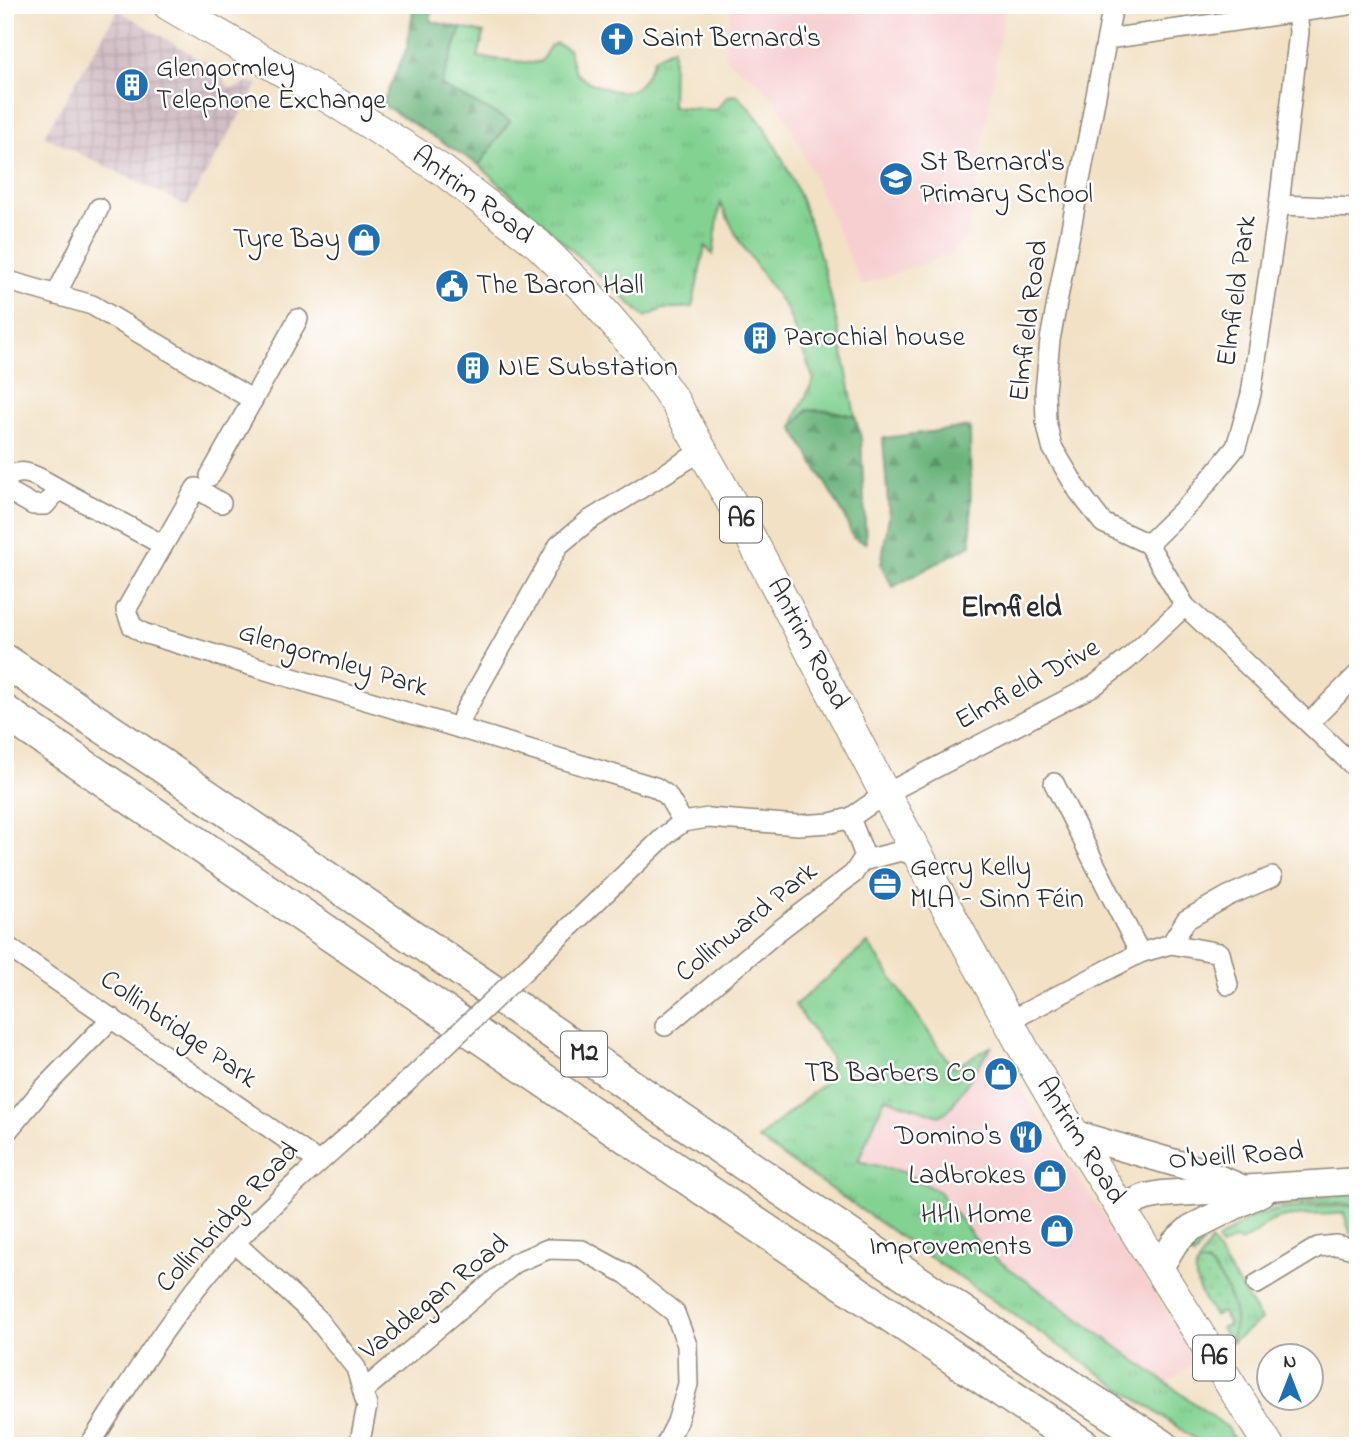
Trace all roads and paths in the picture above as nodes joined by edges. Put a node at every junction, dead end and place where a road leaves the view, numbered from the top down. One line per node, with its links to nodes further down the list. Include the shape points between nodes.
1 (168, 5): 13 (main road, Antrim Road / A6, via 343,107 442,170 517,227 586,291 643,357)
2 (1113, 5): 5 (street, Elmfield Road)
3 (1348, 5): 4 (street)
4 (1297, 11): 5 (street); 6 (street, Elmfield Park, via 1299,32)
5 (1107, 39): 19 (street, Elmfield Road, via 1050,340 1046,421 1060,465 1103,523)
6 (1279, 205): 8 (street); 19 (street, Elmfield Park, via 1251,394 1236,447 1194,499)
7 (99, 208): 10 (street)
8 (1358, 208)
9 (5, 280): 10 (street)
10 (56, 295): 12 (street, via 92,305)
11 (298, 319): 12 (street)
12 (253, 400): 14 (street)
13 (703, 450): 26 (street, via 588,521 559,545); 29 (main road, Antrim Road / A6)
14 (210, 476)
15 (5, 481): 17 (street, via 26,472)
16 (5, 489): 17 (street, via 33,505 45,505)
17 (59, 489): 20 (street)
18 (221, 503): 20 (street, Glengormley Park, via 196,488)
19 (1148, 544): 21 (street)
20 (163, 545): 26 (street, Glengormley Park, via 126,610 132,626 143,633)
21 (1185, 606): 25 (street); 29 (street, Elmfield Drive, via 1095,685)
22 (5, 661): 58 (highway, M2)
23 (1358, 674): 25 (street)
24 (5, 712): 57 (highway, M2)
25 (1309, 723): 27 (street)
26 (459, 728): 31 (street, Glengormley Park, via 654,787 667,795)
27 (1358, 770)
28 (1054, 783): 37 (street)
29 (885, 794): 30 (street); 32 (main road, Antrim Road / A6)
30 (850, 818): 31 (street, via 798,825 708,818); 33 (street, via 865,856)
31 (683, 822): 44 (street, Collinbridge Road, bridge)
32 (919, 857): 33 (street, via 901,851); 40 (main road, Antrim Road / A6)
33 (862, 861): 41 (street, Collinward Park, via 853,874)
34 (1272, 877): 35 (street, via 1186,920)
35 (1171, 944): 37 (street); 38 (street, via 1220,953)
36 (5, 945): 39 (street, Collinbridge Park)
37 (1140, 953): 40 (street)
38 (1228, 985)
39 (112, 1018): 42 (street); 44 (street, Collinbridge Park)
40 (1009, 1021): 43 (main road, Antrim Road / A6)
41 (665, 1026)
42 (5, 1134)
43 (1075, 1134): 47 (main road, via 1196,1169); 48 (main road, Antrim Road / A6)
44 (318, 1162): 49 (street, Collinbridge Road)
45 (1358, 1181): 46 (main road, O'Neill Road)
46 (1277, 1185): 47 (main road, O'Neill Road); 51 (main road, via 1191,1228 1175,1242)
47 (1240, 1187): 48 (main road, O'Neill Road, via 1162,1194)
48 (1121, 1207): 51 (main road, Antrim Road / A6)
49 (235, 1243): 53 (street, Vaddegan Road, via 314,1315 356,1368); 54 (street, Collinbridge Road, via 173,1317)
50 (1358, 1251): 52 (street, via 1336,1245 1318,1247)
51 (1159, 1269): 59 (main road, Antrim Road / A6)
52 (1256, 1284)
53 (364, 1390): 55 (street, Vaddegan Road, via 367,1406); 56 (street, Vaddegan Road, via 515,1263 548,1249 582,1250 626,1274 675,1312 688,1345 688,1384)
54 (89, 1446)
55 (359, 1446)
56 (665, 1446)
57 (1084, 1446)
58 (1163, 1446)
59 (1269, 1446)

